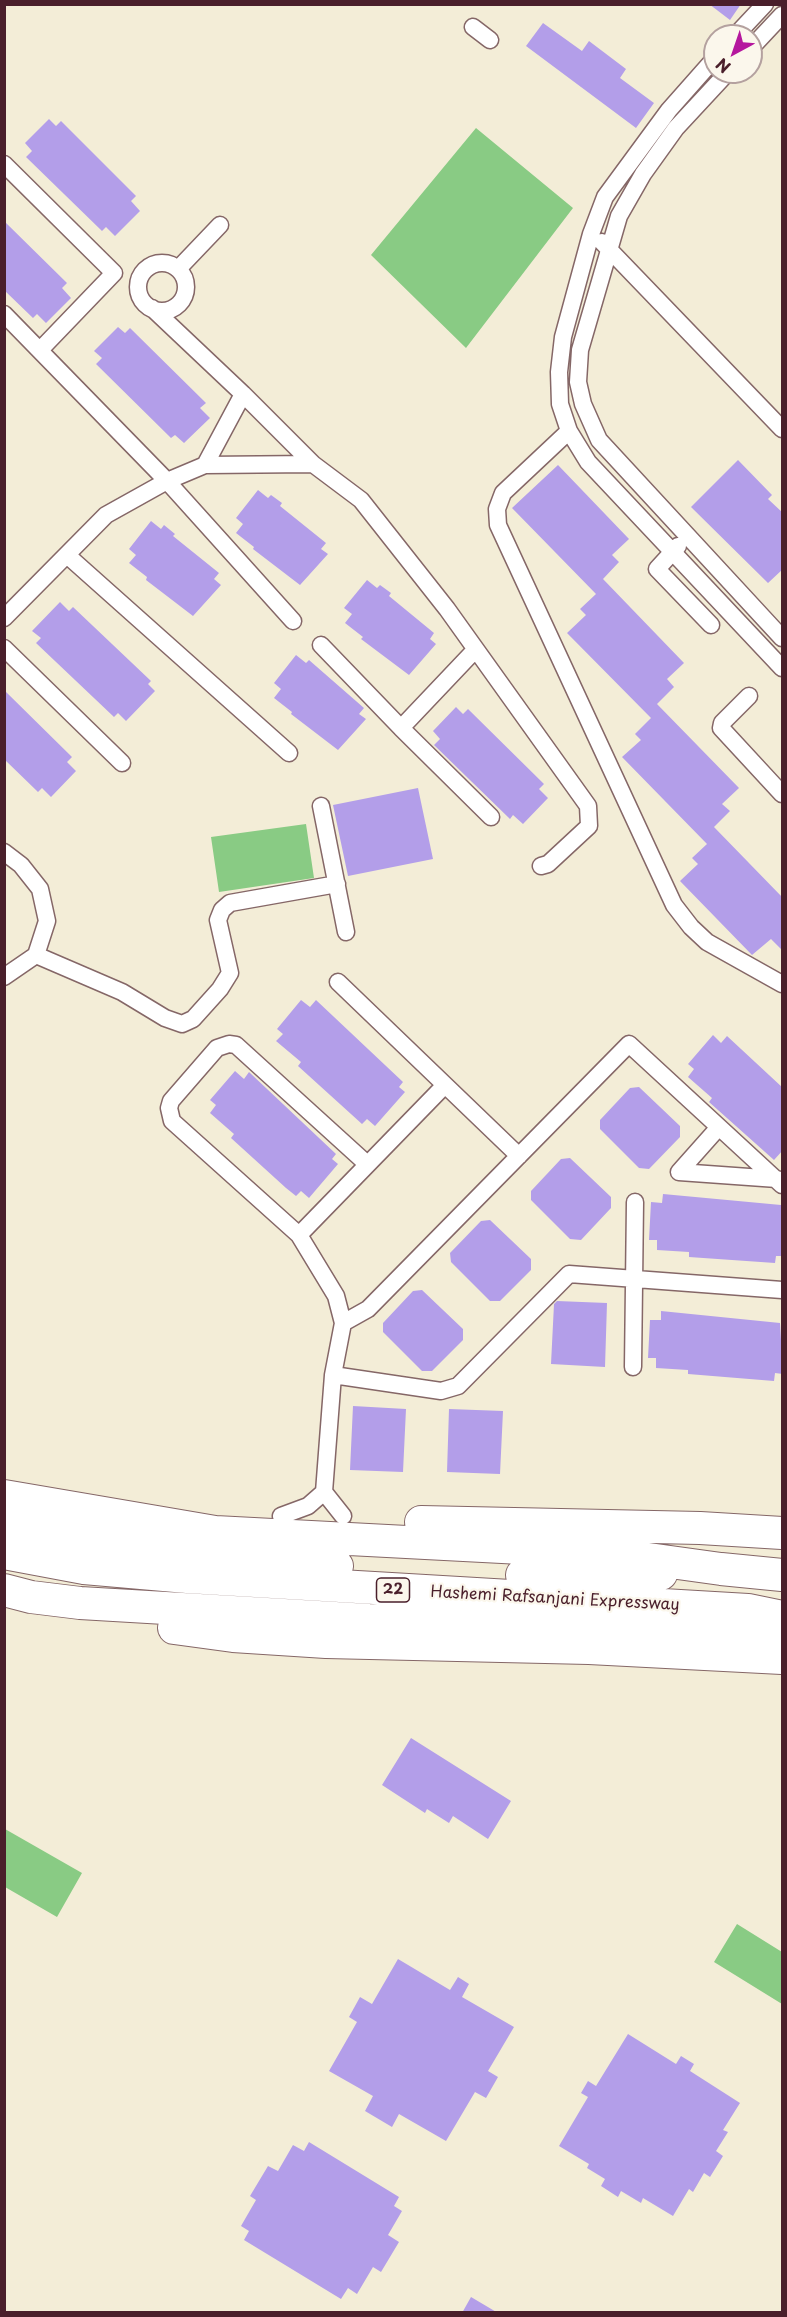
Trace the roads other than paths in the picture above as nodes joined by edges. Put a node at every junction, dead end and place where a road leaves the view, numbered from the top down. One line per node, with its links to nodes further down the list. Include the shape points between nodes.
1 (765, 4): 3 (street)
2 (783, 15): 5 (street)
3 (746, 24)
4 (473, 27): 6 (street)
5 (763, 36)
6 (490, 40)
7 (703, 72): 11 (street, via 632,157 605,197)
8 (717, 84): 12 (street, via 676,128 643,174 619,216)
9 (4, 164): 14 (street)
10 (220, 225): 13 (street)
11 (591, 234): 12 (street); 20 (street, via 560,351 560,404)
12 (609, 248): 19 (street); 24 (street, via 580,350 578,382 583,404 599,440)
13 (178, 269): 15 (street, via 164,263 148,268 139,281); 15 (street, via 186,289 180,302 168,310)
14 (114, 273): 15 (street); 17 (street)
15 (147, 302): 18 (street)
16 (4, 314): 17 (street)
17 (41, 349): 23 (street)
18 (243, 394): 21 (street); 22 (street)
19 (783, 429)
20 (569, 431): 25 (street, via 588,462); 49 (street, via 503,493 496,509 498,525 674,905 707,942)
21 (313, 464): 22 (street); 33 (street, via 361,500)
22 (205, 465): 23 (street)
23 (167, 481): 26 (street, via 106,515); 28 (street)
24 (687, 536): 25 (street); 30 (street)
25 (672, 553): 29 (street, via 657,569); 34 (street)
26 (68, 556): 27 (street); 37 (street)
27 (4, 618)
28 (293, 621)
29 (711, 625)
30 (783, 638)
31 (321, 645): 36 (street)
32 (4, 648): 38 (street)
33 (475, 650): 36 (street); 43 (street, via 588,806 588,826 548,864)
34 (783, 668)
35 (749, 696): 39 (street, via 721,728)
36 (401, 728): 41 (street)
37 (289, 753)
38 (122, 764)
39 (783, 794)
40 (321, 806): 44 (street)
41 (491, 816)
42 (4, 852): 46 (street, via 21,865 40,889 47,921)
43 (541, 866)
44 (337, 884): 45 (street); 46 (street, via 230,903 222,910 218,920 230,973 193,1019 182,1024 122,992)
45 (346, 932)
46 (36, 956): 47 (street)
47 (4, 977)
48 (338, 982): 50 (street)
49 (783, 984)
50 (445, 1084): 52 (street); 53 (street)
51 (719, 1127): 52 (street, via 629,1044); 54 (street); 54 (street, via 679,1172)
52 (519, 1156): 59 (street, via 368,1309)
53 (367, 1164): 56 (street); 56 (street, via 242,1048 229,1044 217,1048 171,1101 172,1121)
54 (780, 1182)
55 (635, 1202): 57 (street)
56 (299, 1234): 59 (street, via 336,1296)
57 (634, 1279): 58 (street); 60 (street); 61 (street, via 569,1274 458,1386 441,1391)
58 (783, 1290)
59 (343, 1323): 61 (street)
60 (633, 1367)
61 (333, 1375): 62 (street)
62 (324, 1492): 65 (street, via 308,1506); 66 (street)
63 (4, 1496): 64 (highway, Hashemi Rafsanjani Expressway / 22)
64 (110, 1515): 65 (highway, via 176,1512); 72 (highway, Hashemi Rafsanjani Expressway / 22, via 215,1532 598,1552)
65 (281, 1516): 66 (highway)
66 (343, 1516): 68 (highway)
67 (4, 1522): 72 (highway, Hashemi Rafsanjani Expressway / 22, via 190,1553 367,1569 613,1578)
68 (615, 1528): 69 (highway); 70 (highway)
69 (783, 1533)
70 (783, 1548)
71 (4, 1553): 76 (highway, Hashemi Rafsanjani Expressway / 22, via 84,1568 187,1577 748,1610)
72 (722, 1569): 73 (highway, Hashemi Rafsanjani Expressway / 22)
73 (783, 1575)
74 (4, 1590): 75 (highway, Hashemi Rafsanjani Expressway / 22, via 31,1598)
75 (80, 1603): 77 (highway, Hashemi Rafsanjani Expressway / 22, via 369,1620 744,1631); 78 (highway, via 167,1627 233,1636)
76 (783, 1617)
77 (783, 1627)
78 (783, 1658)

